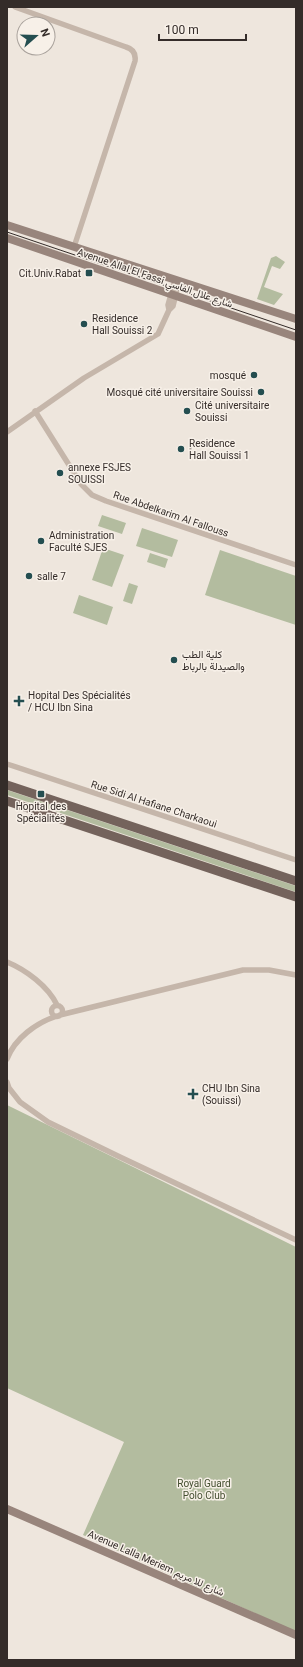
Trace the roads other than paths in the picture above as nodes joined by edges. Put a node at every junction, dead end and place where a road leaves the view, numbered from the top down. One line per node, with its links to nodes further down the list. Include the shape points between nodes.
1 (15, 7): 4 (street, via 126,47 133,50 135,56)
2 (7, 225): 4 (street, Avenue Allal El Fassi شارع علال الفاسي)
3 (7, 238): 6 (street, Avenue Allal El Fassi شارع علال الفاسي)
4 (74, 247): 5 (street, Avenue Allal El Fassi شارع علال الفاسي)
5 (177, 281): 6 (street); 7 (street, Avenue Allal El Fassi شارع علال الفاسي)
6 (173, 294): 8 (street, Avenue Allal El Fassi شارع علال الفاسي); 9 (street, via 158,334 90,374)
7 (296, 320)
8 (296, 337)
9 (35, 411): 10 (street); 11 (street, Rue Abdelkarim Al Fallouss, via 78,480 92,494 106,501)
10 (7, 432)
11 (296, 565)
12 (7, 764): 15 (street, Rue Sidi Al Hafiane Charkaoui)
13 (7, 785): 16 (main road)
14 (7, 801): 17 (main road)
15 (296, 860)
16 (296, 881)
17 (296, 897)
18 (7, 962): 20 (street, via 29,974 45,990)
19 (296, 975): 21 (street, via 269,970 243,970)
20 (56, 1011): 21 (street); 21 (street); 22 (street, via 24,1035)
21 (78, 1011)
22 (7, 1059)
23 (7, 1082): 24 (street, via 20,1102 48,1122)
24 (296, 1240)
25 (7, 1509): 26 (street, Avenue Lalla Meriem شارع للا مريم)
26 (296, 1635)

